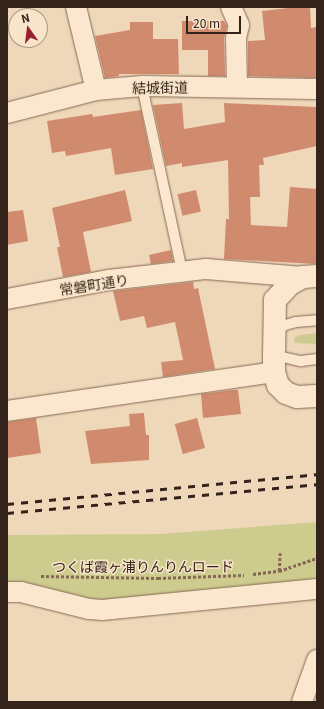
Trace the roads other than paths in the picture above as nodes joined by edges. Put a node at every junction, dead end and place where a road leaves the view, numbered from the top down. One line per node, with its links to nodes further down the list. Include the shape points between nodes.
1 (76, 7): 6 (street)
2 (231, 7): 4 (street, via 239,25 236,38)
3 (142, 86): 4 (street, 結城街道); 6 (street, 結城街道); 8 (lane)
4 (237, 86): 5 (street, 結城街道)
5 (317, 89)
6 (96, 90): 7 (street, 結城街道)
7 (7, 113)
8 (182, 271): 9 (street, 常磐町通り, via 206,269); 11 (street, 常磐町通り, via 109,280)
9 (261, 275): 10 (street, 常磐町通り); 12 (street)
10 (310, 277): 12 (street, via 290,284)
11 (7, 299)
12 (275, 300): 14 (street)
13 (317, 320): 14 (lane, via 290,323)
14 (275, 332): 16 (street)
15 (317, 359): 16 (lane)
16 (274, 364): 17 (street, via 278,385 286,394 297,397); 18 (street)
17 (317, 396)
18 (7, 411)
19 (317, 589): 20 (street, via 102,610 21,592)
20 (7, 592)
21 (317, 660): 22 (street)
22 (302, 702)

